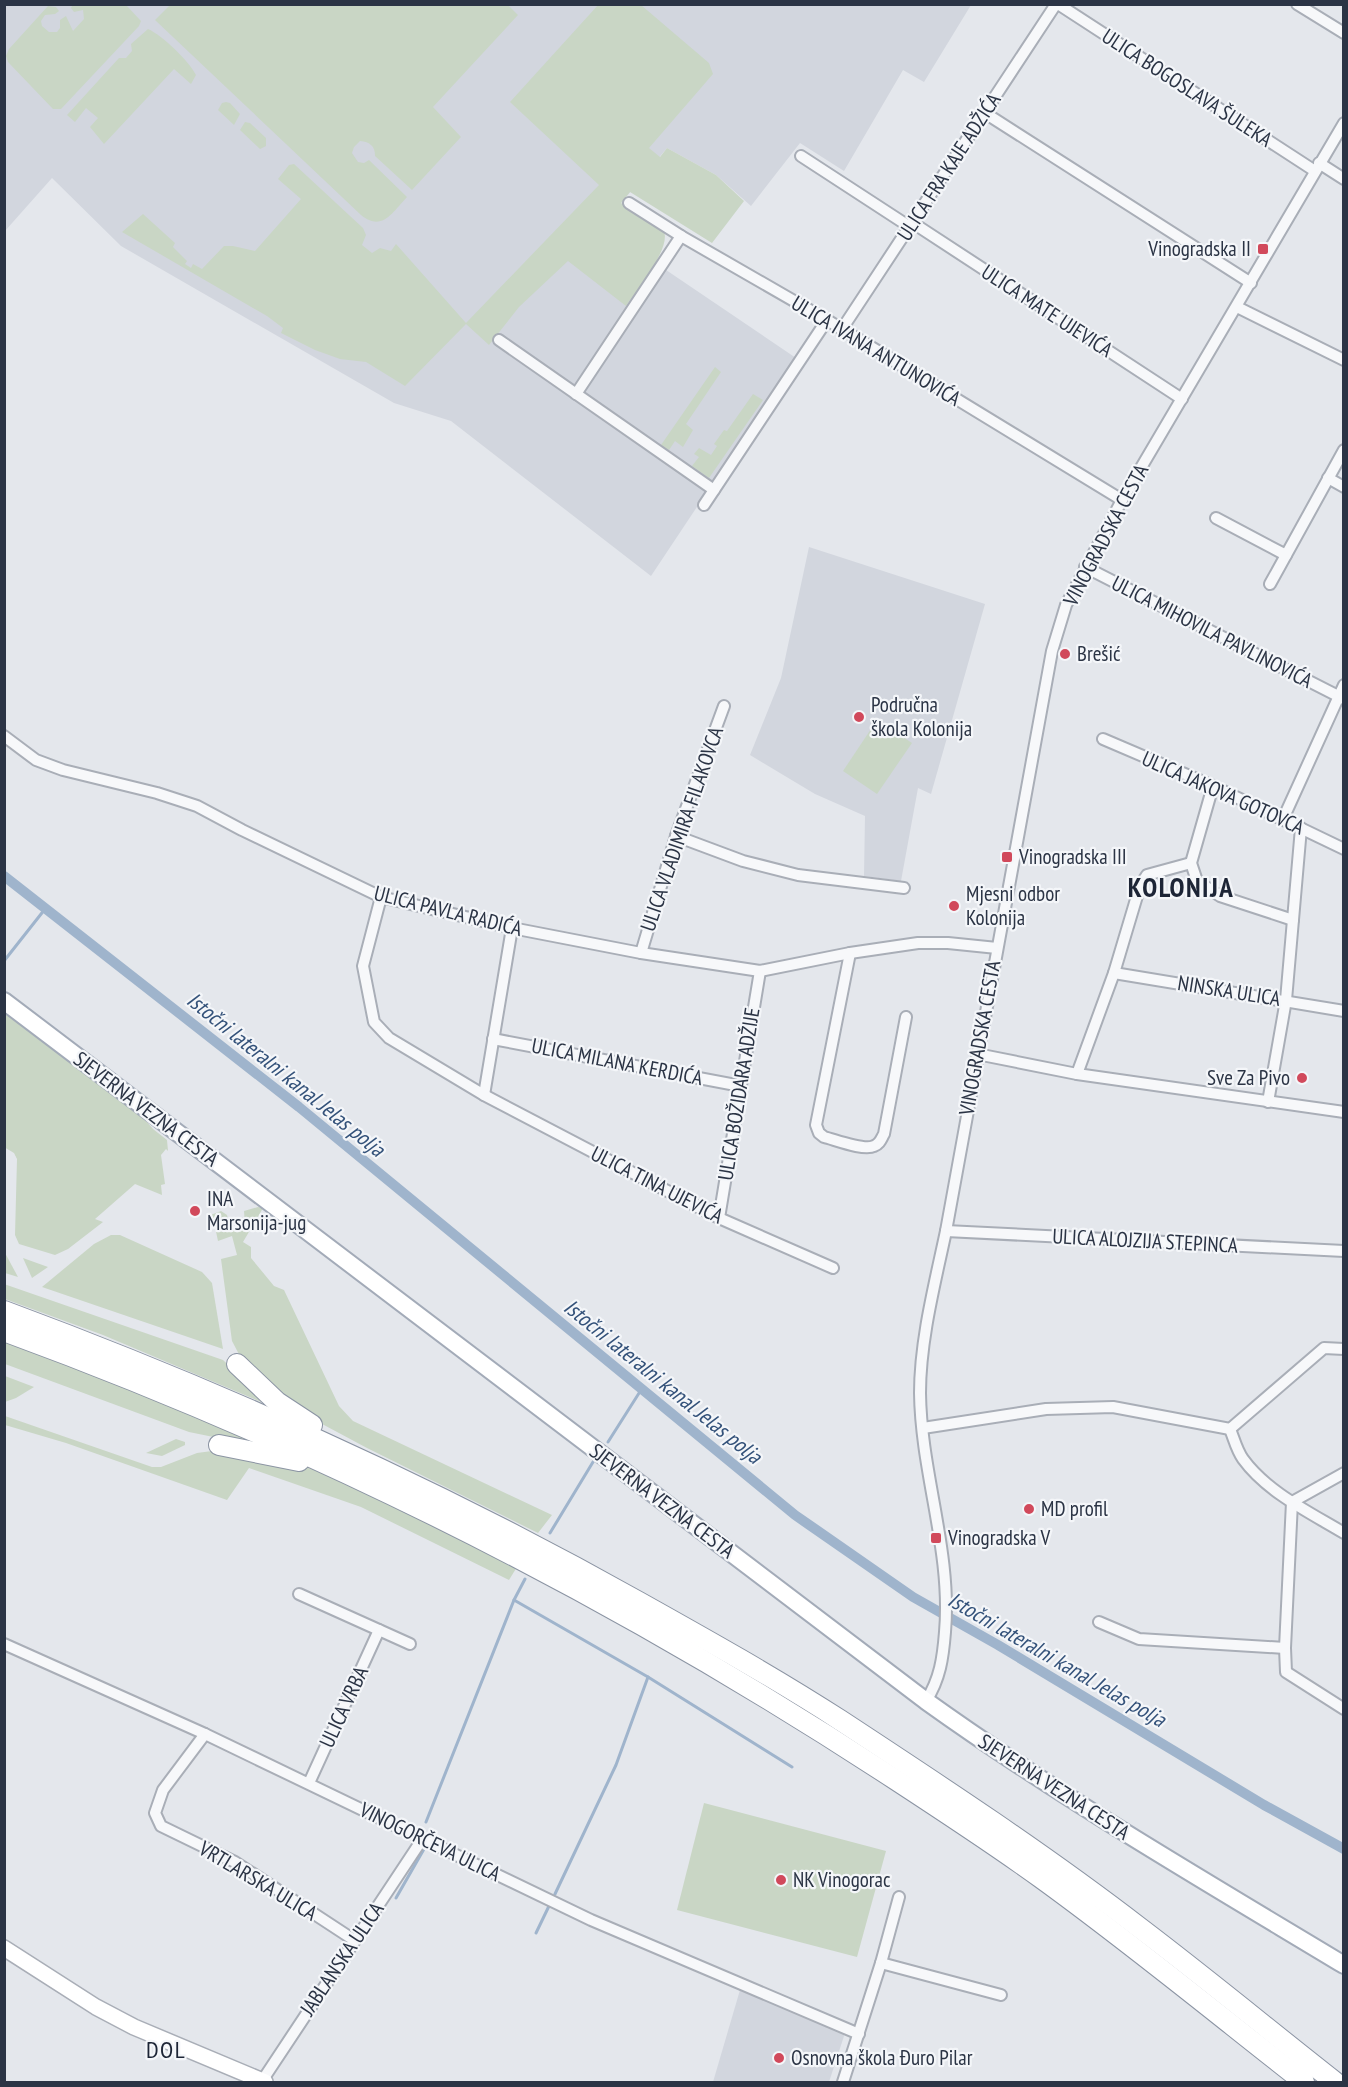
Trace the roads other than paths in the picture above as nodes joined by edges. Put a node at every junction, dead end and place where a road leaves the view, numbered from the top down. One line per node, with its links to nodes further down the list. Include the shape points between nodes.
1 (1057, 4): 4 (street, ULICA FRA KAJE ADŽIĆA); 7 (street, ULICA BOGOSLAVA ŠULEKA)
2 (1297, 4): 3 (street)
3 (1344, 33)
4 (985, 113): 10 (street, ULICA FRA KAJE ADŽIĆA); 12 (street)
5 (1344, 123): 7 (street, VINOGRADSKA CESTA)
6 (801, 156): 10 (street, ULICA MATE UJEVIĆA)
7 (1317, 167): 8 (street, ULICA BOGOSLAVA ŠULEKA); 12 (street, VINOGRADSKA CESTA)
8 (1344, 179)
9 (629, 203): 11 (street, ULICA IVANA ANTUNOVIĆA)
10 (911, 225): 15 (street, ULICA FRA KAJE ADŽIĆA); 19 (street, ULICA MATE UJEVIĆA)
11 (681, 236): 14 (street, ULICA IVANA ANTUNOVIĆA); 18 (street)
12 (1251, 283): 13 (street, VINOGRADSKA CESTA)
13 (1237, 307): 17 (street); 19 (street, VINOGRADSKA CESTA)
14 (827, 320): 15 (street, ULICA IVANA ANTUNOVIĆA); 23 (street)
15 (842, 329): 24 (street, ULICA IVANA ANTUNOVIĆA)
16 (499, 340): 18 (street)
17 (1344, 360)
18 (576, 394): 23 (street)
19 (1182, 399): 24 (street, VINOGRADSKA CESTA)
20 (1344, 450): 21 (street)
21 (1328, 478): 22 (street); 27 (street)
22 (1344, 487)
23 (714, 490): 25 (street)
24 (1122, 500): 28 (street, VINOGRADSKA CESTA)
25 (704, 505)
26 (1216, 518): 27 (street)
27 (1286, 555): 29 (street)
28 (1085, 567): 31 (street, ULICA MIHOVILA PAVLINOVIĆA); 45 (street, VINOGRADSKA CESTA, via 1066,605 1052,651)
29 (1270, 584)
30 (1344, 685): 31 (street, ULICA MIHOVILA PAVLINOVIĆA)
31 (1341, 698): 36 (street, ULICA MIHOVILA PAVLINOVIĆA)
32 (724, 706): 38 (street, ULICA VLADIMIRA FILAKOVCA)
33 (4, 736): 42 (street, ULICA PAVLA RADIĆA, via 36,760 63,770 157,792 197,806)
34 (1103, 739): 35 (street, ULICA JAKOVA GOTOVCA)
35 (1213, 786): 36 (street, ULICA JAKOVA GOTOVCA); 40 (street)
36 (1283, 819): 37 (street, ULICA JAKOVA GOTOVCA)
37 (1300, 828): 39 (street, ULICA JAKOVA GOTOVCA); 43 (street)
38 (676, 836): 41 (street, via 743,861 798,875); 46 (street, ULICA VLADIMIRA FILAKOVCA)
39 (1344, 849)
40 (1191, 863): 43 (street, via 1197,881 1220,896); 49 (street, via 1147,875 1140,886)
41 (904, 888)
42 (381, 897): 44 (street, ULICA PAVLA RADIĆA); 58 (street, ULICA TINA UJEVIĆA, via 363,966 374,1022 388,1038)
43 (1293, 920): 50 (street)
44 (513, 928): 46 (street, ULICA PAVLA RADIĆA); 54 (street)
45 (997, 948): 47 (street, ULICA PAVLA RADIĆA, via 918,943); 55 (street, VINOGRADSKA CESTA)
46 (641, 953): 48 (street, ULICA PAVLA RADIĆA)
47 (850, 953): 48 (street, ULICA PAVLA RADIĆA); 53 (street, via 816,1125 824,1137 866,1148 879,1142 884,1134)
48 (760, 971): 57 (street, ULICA BOŽIDARA ADŽIJE)
49 (1114, 973): 50 (street, NINSKA ULICA); 56 (street)
50 (1286, 1000): 52 (street, NINSKA ULICA); 59 (street)
51 (4, 1001): 83 (main road, SJEVERNA VEZNA CESTA)
52 (1344, 1011)
53 (906, 1017)
54 (492, 1039): 57 (street, ULICA MILANA KERDIĆA); 58 (street)
55 (977, 1054): 56 (street); 62 (street, VINOGRADSKA CESTA)
56 (1077, 1074): 59 (street)
57 (741, 1086): 61 (street, ULICA BOŽIDARA ADŽIJE)
58 (484, 1095): 61 (street, ULICA TINA UJEVIĆA)
59 (1268, 1101): 60 (street)
60 (1344, 1112)
61 (719, 1218): 64 (street, ULICA TINA UJEVIĆA)
62 (946, 1232): 63 (street, ULICA ALOJZIJA STEPINCA); 69 (street, VINOGRADSKA CESTA, via 929,1309 920,1392)
63 (1344, 1251)
64 (833, 1268)
65 (4, 1311): 73 (highway, via 169,1374)
66 (4, 1331): 74 (highway, via 172,1396)
67 (1344, 1349): 70 (street, via 1324,1348)
68 (237, 1364): 73 (highway, via 292,1413 396,1467)
69 (923, 1428): 70 (street, via 1046,1409 1113,1407); 83 (street, VINOGRADSKA CESTA, via 948,1598 943,1663)
70 (1230, 1429): 75 (street, via 1241,1457 1260,1478)
71 (219, 1446): 74 (highway, via 297,1460 355,1484)
72 (1344, 1473): 75 (street)
73 (414, 1484): 98 (highway, via 577,1567 837,1718 1139,1927)
74 (380, 1488): 97 (highway, via 571,1585 697,1655 832,1738 1040,1877)
75 (1292, 1502): 76 (street); 82 (street)
76 (1344, 1533)
77 (298, 1594): 79 (street)
78 (1099, 1623): 82 (street, via 1139,1639)
79 (379, 1630): 81 (street); 86 (street, ULICA VRBA)
80 (4, 1644): 85 (street, VINOGORČEVA ULICA)
81 (410, 1644)
82 (1284, 1648): 84 (street, via 1286,1672)
83 (926, 1701): 92 (main road, SJEVERNA VEZNA CESTA, via 1110,1823)
84 (1344, 1709)
85 (205, 1734): 86 (street, VINOGORČEVA ULICA); 89 (street, VRTLARSKA ULICA, via 163,1790 155,1813 161,1826 234,1862)
86 (309, 1784): 87 (street, VINOGORČEVA ULICA)
87 (423, 1838): 89 (street, JABLANSKA ULICA); 94 (street, VINOGORČEVA ULICA, via 591,1920)
88 (899, 1897): 91 (street)
89 (354, 1940): 95 (street, JABLANSKA ULICA)
90 (4, 1948): 95 (main road, via 134,2028)
91 (881, 1963): 93 (street); 94 (street)
92 (1344, 1965)
93 (1001, 1995)
94 (859, 2034): 96 (street)
95 (263, 2082)
96 (843, 2082)
97 (1304, 2082)
98 (1335, 2082)

